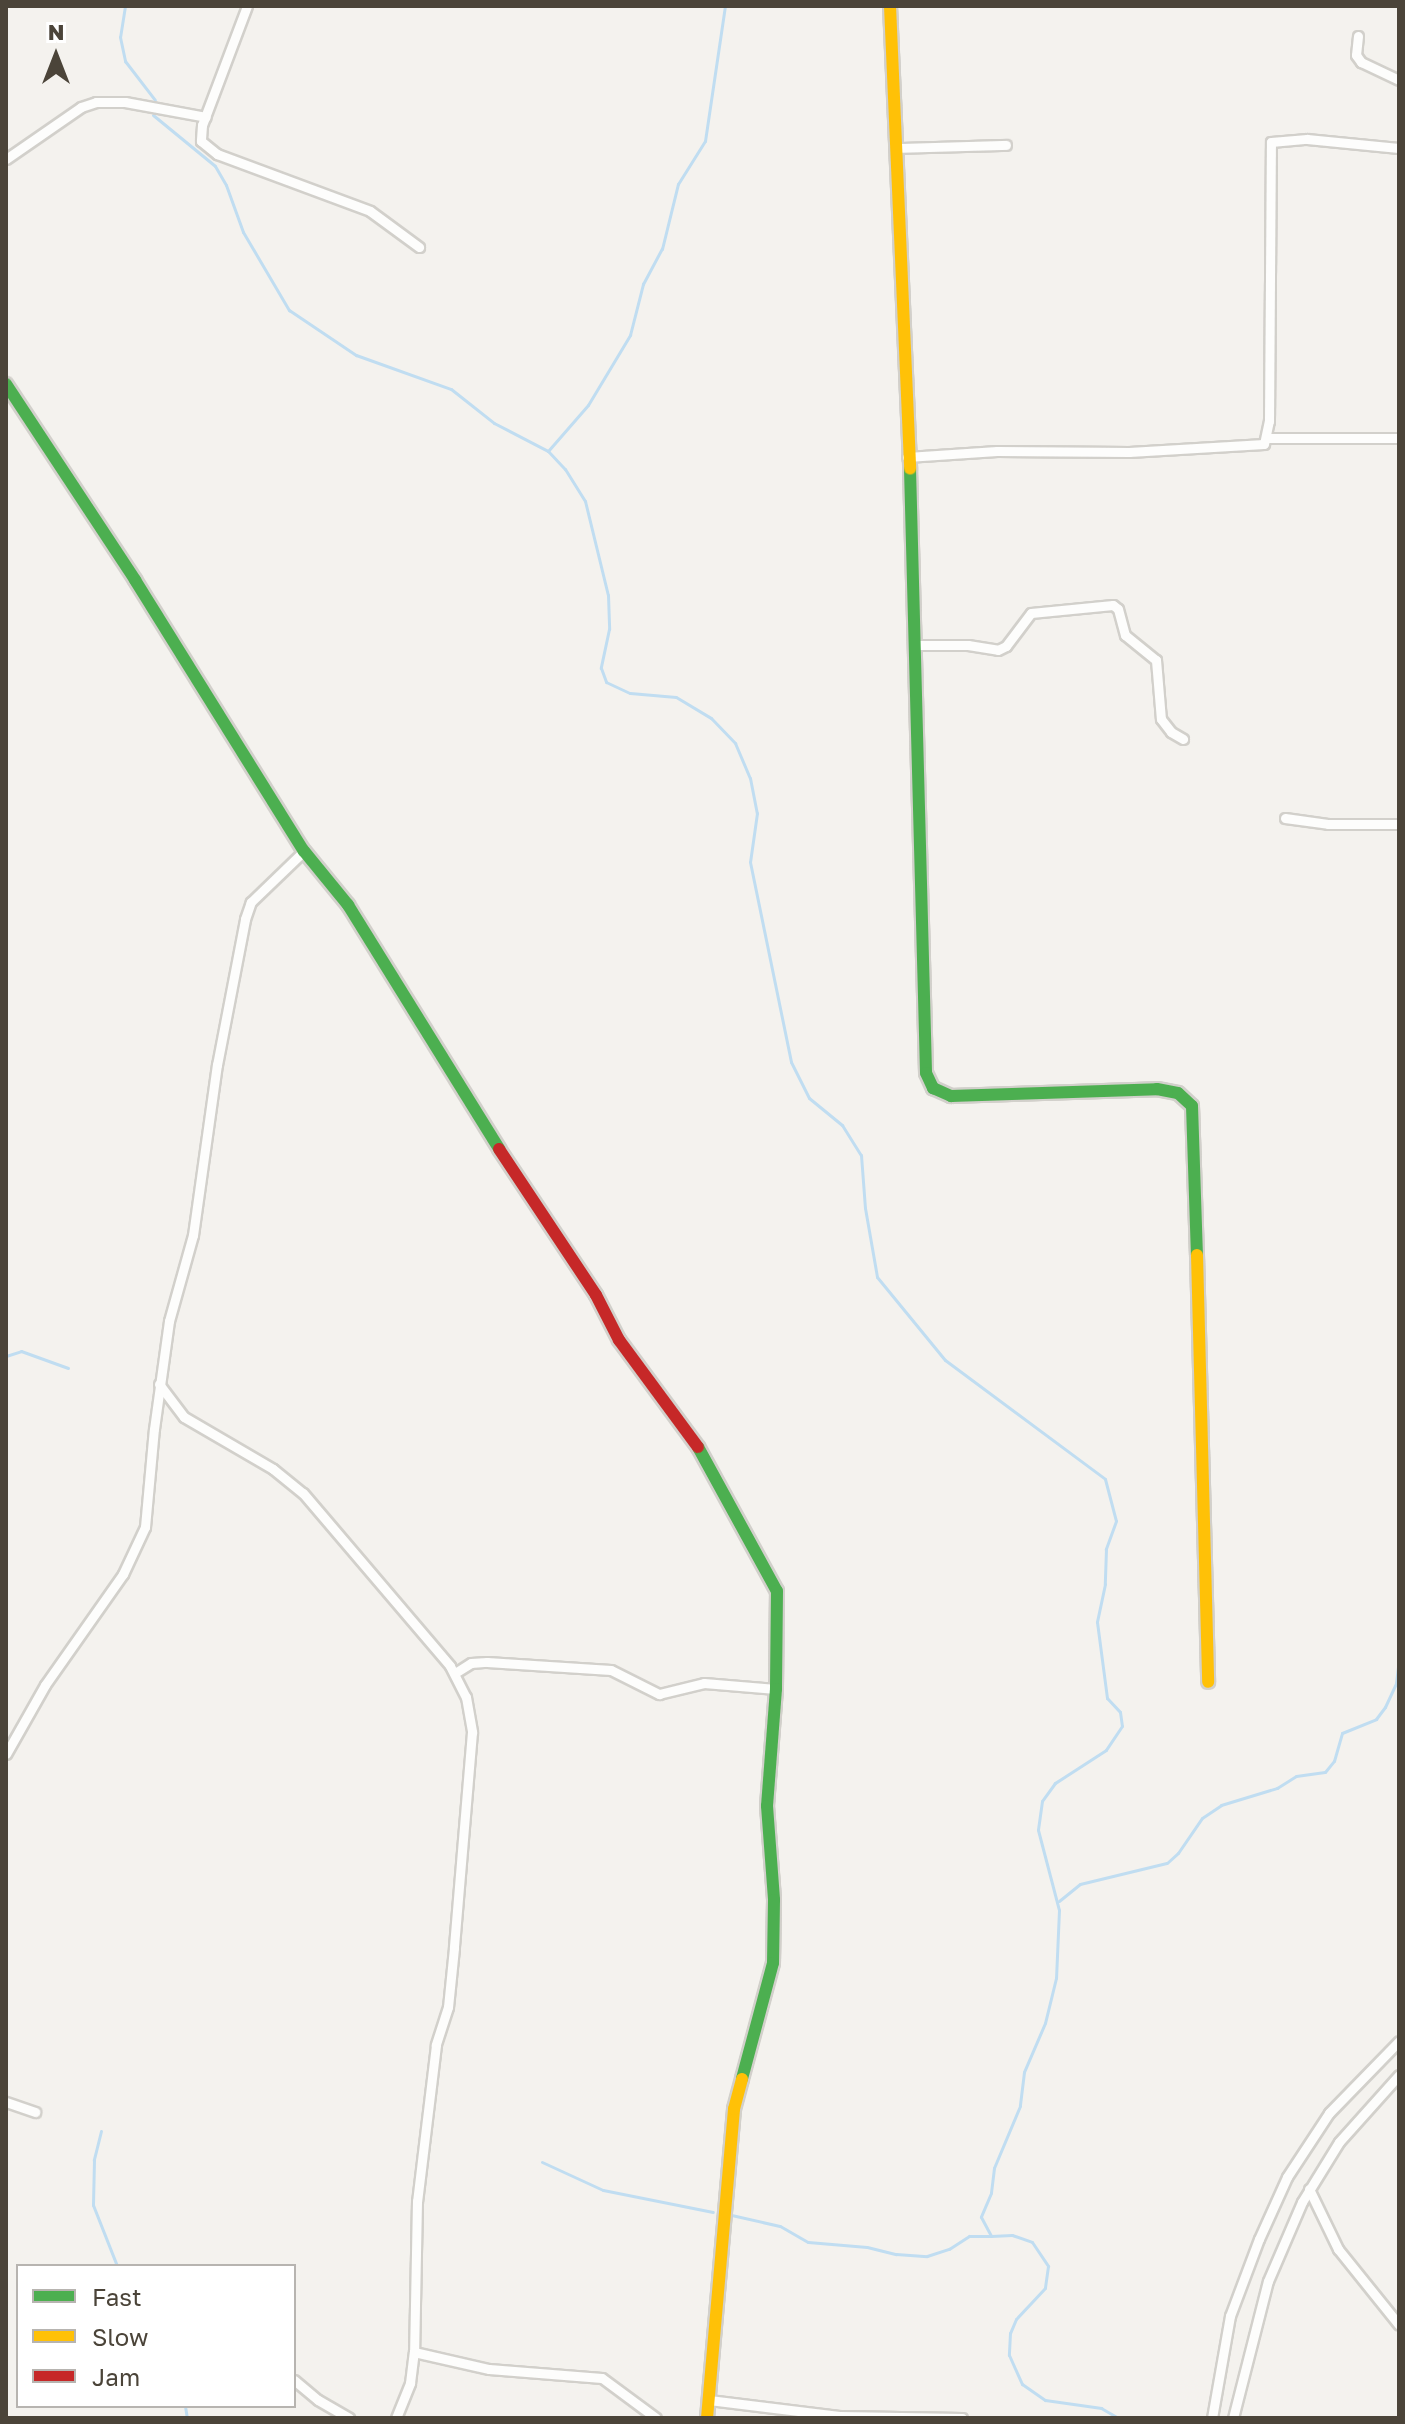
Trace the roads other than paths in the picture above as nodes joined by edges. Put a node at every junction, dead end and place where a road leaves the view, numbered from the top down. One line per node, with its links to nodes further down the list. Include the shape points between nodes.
1 (247, 6): 5 (street)
2 (890, 6): 7 (street)
3 (1358, 36): 4 (street, via 1356,55 1361,62)
4 (1399, 80)
5 (206, 117): 9 (street, via 96,102); 10 (street, via 201,141 217,154 370,211)
6 (1006, 145): 7 (street)
7 (897, 148): 14 (street)
8 (1399, 148): 12 (street, via 1307,139 1271,142)
9 (6, 159)
10 (419, 247)
11 (6, 384): 19 (street)
12 (1268, 438): 13 (street); 14 (street, via 1264,444 1240,447)
13 (1399, 438)
14 (907, 457): 15 (street)
15 (917, 645): 16 (street, via 998,650 1031,613 1113,605 1125,635 1156,660 1161,719); 22 (street, via 928,1083 951,1096 1169,1090 1185,1098 1194,1115)
16 (1183, 739)
17 (1285, 818): 18 (street)
18 (1399, 824)
19 (304, 851): 20 (street, via 251,902 245,919 193,1235 169,1321); 23 (street, via 348,905 534,1205 596,1295 619,1340 711,1467 777,1591)
20 (159, 1384): 21 (street, via 184,1417 287,1478); 24 (street, via 149,1507 139,1545 45,1685)
21 (455, 1673): 23 (street, via 471,1663 487,1662 611,1670 659,1694 704,1683); 31 (street, via 472,1732 448,2007 436,2045 417,2201)
22 (1208, 1682)
23 (776, 1689): 33 (street, via 767,1806 773,1963 734,2109)
24 (6, 1754)
25 (1399, 2041): 39 (street, via 1329,2113 1287,2177 1230,2316)
26 (1399, 2075): 29 (street, via 1339,2142)
27 (6, 2102): 28 (street)
28 (35, 2112)
29 (1309, 2189): 30 (street, via 1338,2249); 40 (street, via 1268,2281)
30 (1399, 2325)
31 (414, 2352): 35 (street, via 410,2383); 36 (street, via 489,2369 602,2378)
32 (296, 2382): 34 (street)
33 (709, 2400): 37 (street); 38 (street, via 839,2416)
34 (349, 2418)
35 (396, 2418)
36 (656, 2418)
37 (707, 2418)
38 (962, 2418)
39 (1212, 2418)
40 (1233, 2418)

